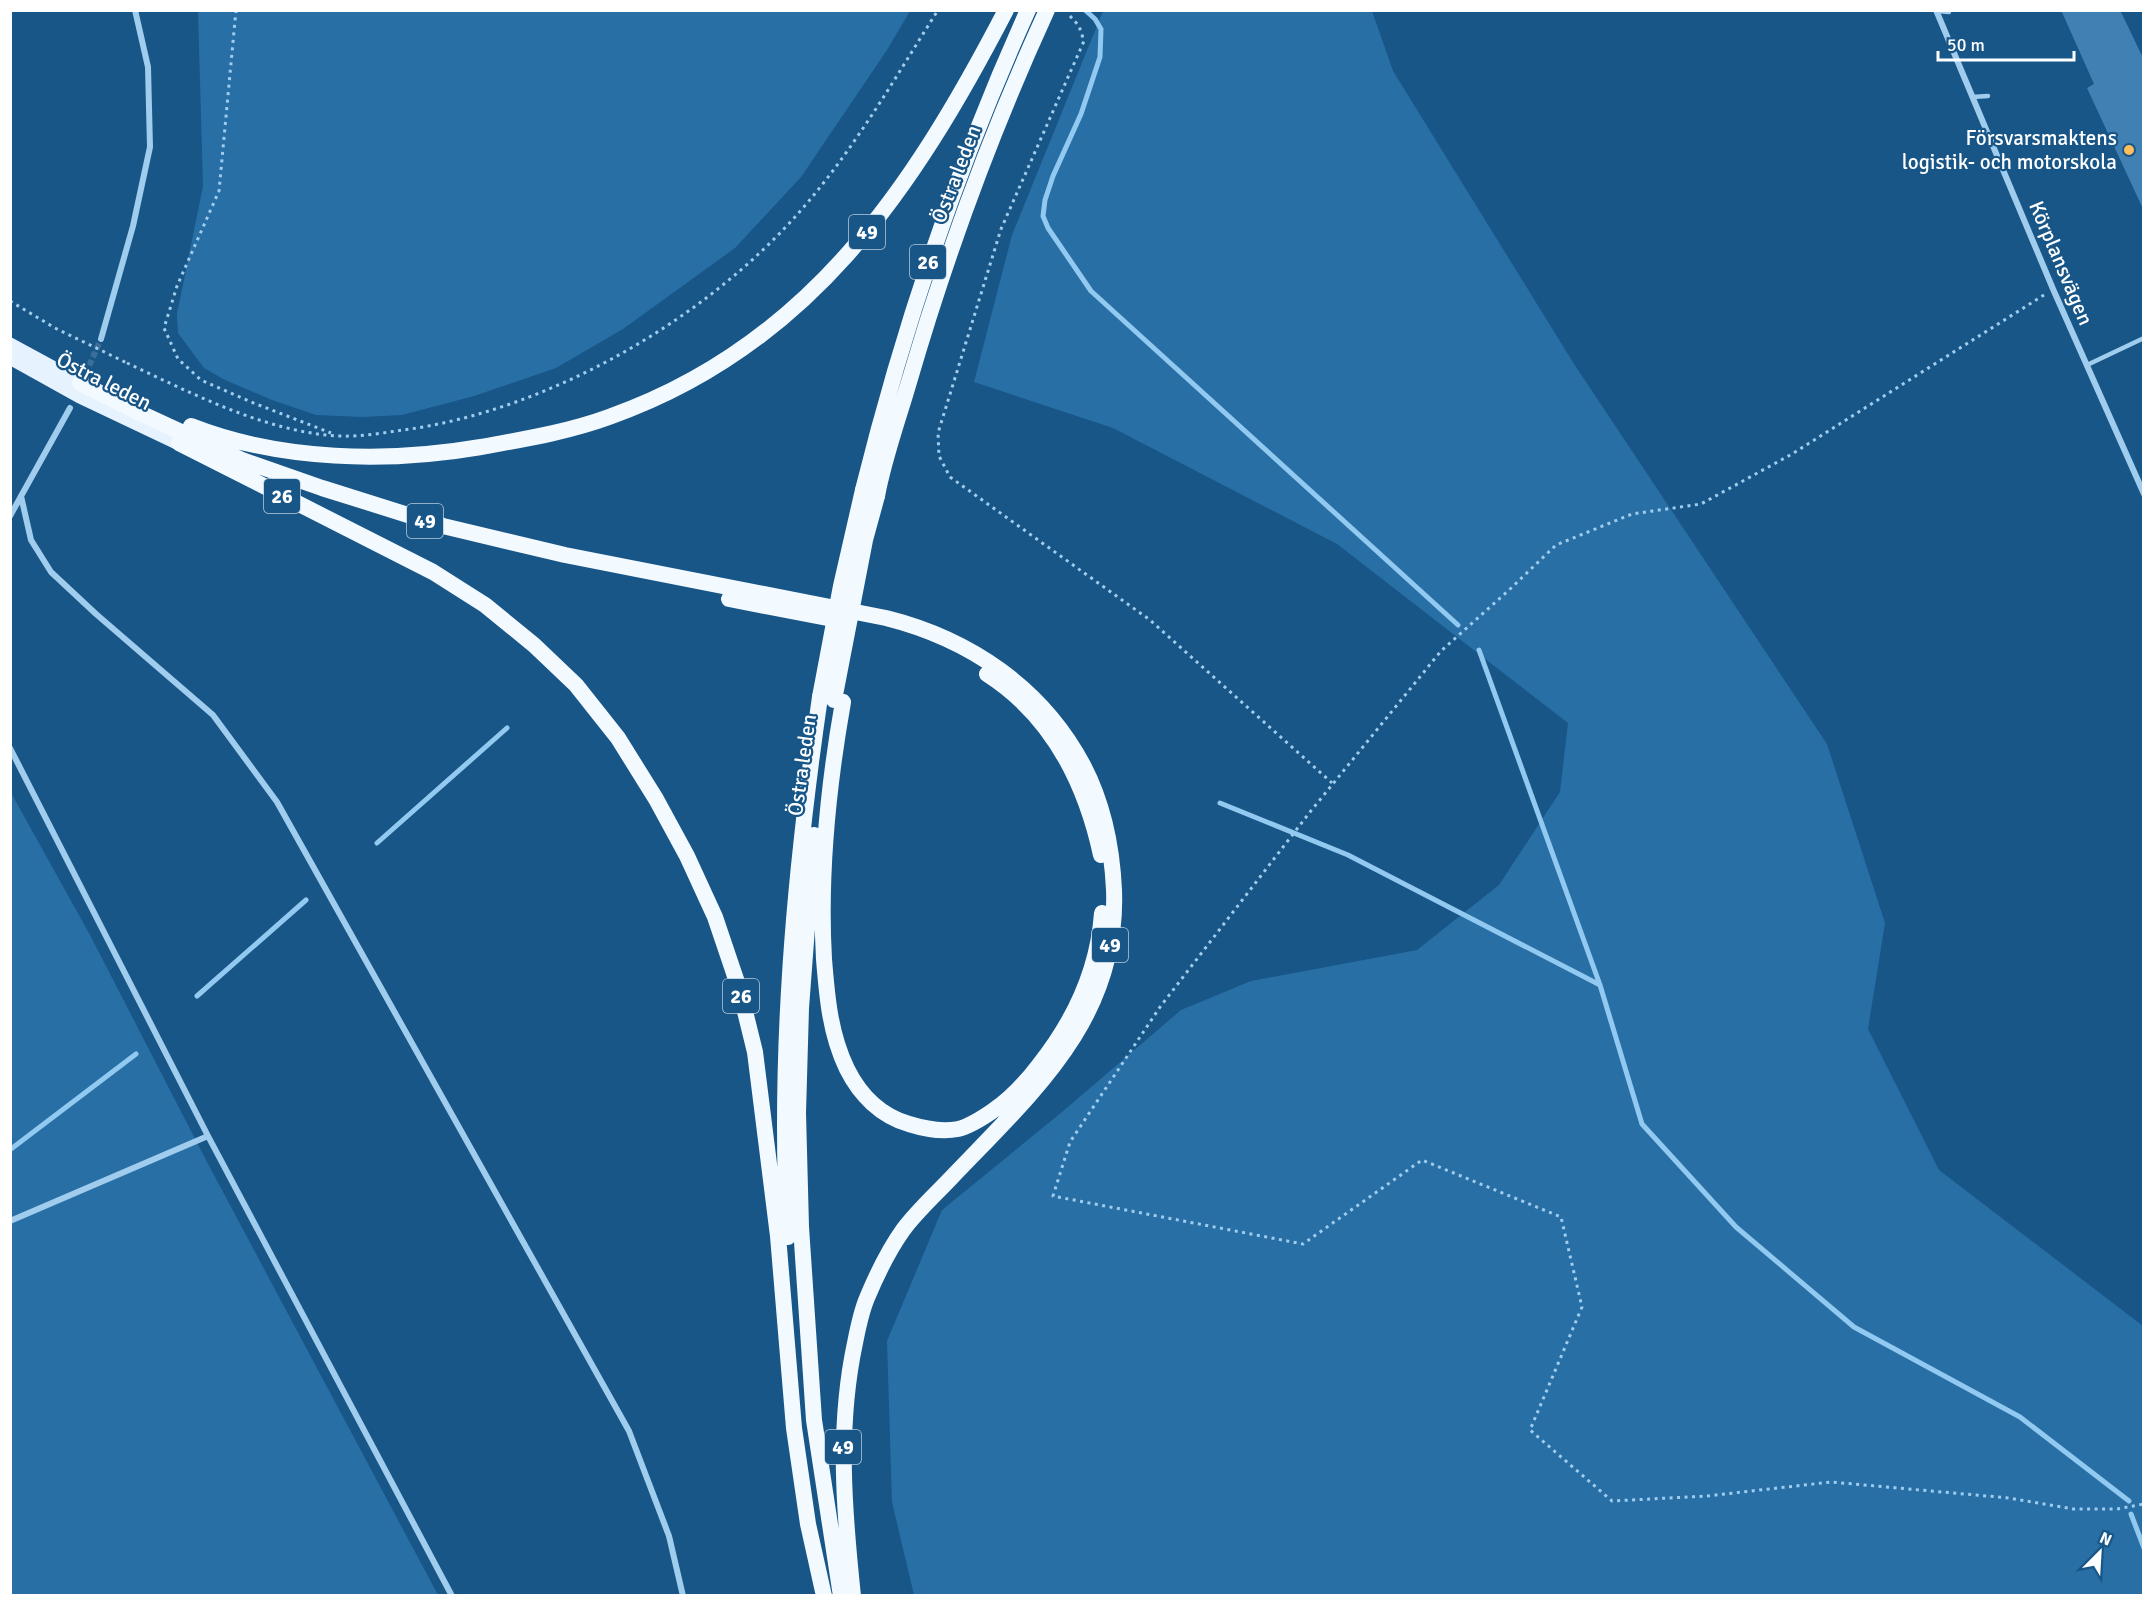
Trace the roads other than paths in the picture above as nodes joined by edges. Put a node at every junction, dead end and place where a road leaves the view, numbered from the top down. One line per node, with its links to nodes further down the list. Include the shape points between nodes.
1 (135, 10): 11 (street, via 148,67 150,147 134,226)
2 (1006, 10): 15 (highway, 49, via 947,118 906,181 840,263 756,341 662,396 548,435 442,454 400,457 248,445)
3 (1028, 10): 7 (highway, 26)
4 (1047, 10): 7 (highway, 26)
5 (1936, 11): 6 (lane); 9 (street, Körplansvägen)
6 (1949, 12)
7 (1022, 45): 18 (highway, 26, via 980,121 940,225 882,411)
8 (1988, 96): 9 (lane)
9 (1972, 97): 14 (street, Körplansvägen)
10 (2144, 338): 14 (lane)
11 (101, 339)
12 (10, 345): 15 (main road, Östra leden / 49)
13 (10, 357): 17 (main road, Östra leden / 49)
14 (2086, 364): 19 (street, Körplansvägen)
15 (80, 382): 31 (highway, 49, via 242,459 443,526 565,555 886,618 937,634 1012,678 1044,708 1075,749 1094,786 1113,863 1111,940 1102,976 1085,1018 1056,1065 904,1229 884,1260 866,1301 850,1365 843,1446)
16 (70, 408): 20 (street)
17 (179, 443): 22 (highway, 49, via 258,476 453,539 532,559 906,635 966,660 1017,697 1054,739 1083,790 1102,861 1101,928 1093,967 1081,998 1054,1046 1006,1102 959,1129 915,1126 878,1109 848,1071 832,1030 823,938); 26 (highway, 26, via 423,568 485,605 576,685 618,738 656,799 715,917 740,991 754,1052 778,1236 794,1428 808,1524)
18 (870, 493): 22 (highway, 26, bridge, via 843,577); 22 (highway, 49, bridge, via 873,542)
19 (2144, 494)
20 (21, 496): 21 (street); 28 (street, via 31,540 51,572 213,715 277,802 629,1431 669,1536)
21 (10, 516)
22 (832, 700): 26 (highway, 26, via 806,796 795,891 785,1144 798,1382); 30 (highway, Östra leden / 26, via 814,835 801,1008 798,1113 801,1236 814,1420)
23 (10, 748): 24 (street)
24 (208, 1136): 25 (street); 27 (street)
25 (10, 1221)
26 (821, 1578): 29 (highway, 26)
27 (452, 1596)
28 (683, 1596)
29 (825, 1596)
30 (841, 1596)
31 (853, 1596)

